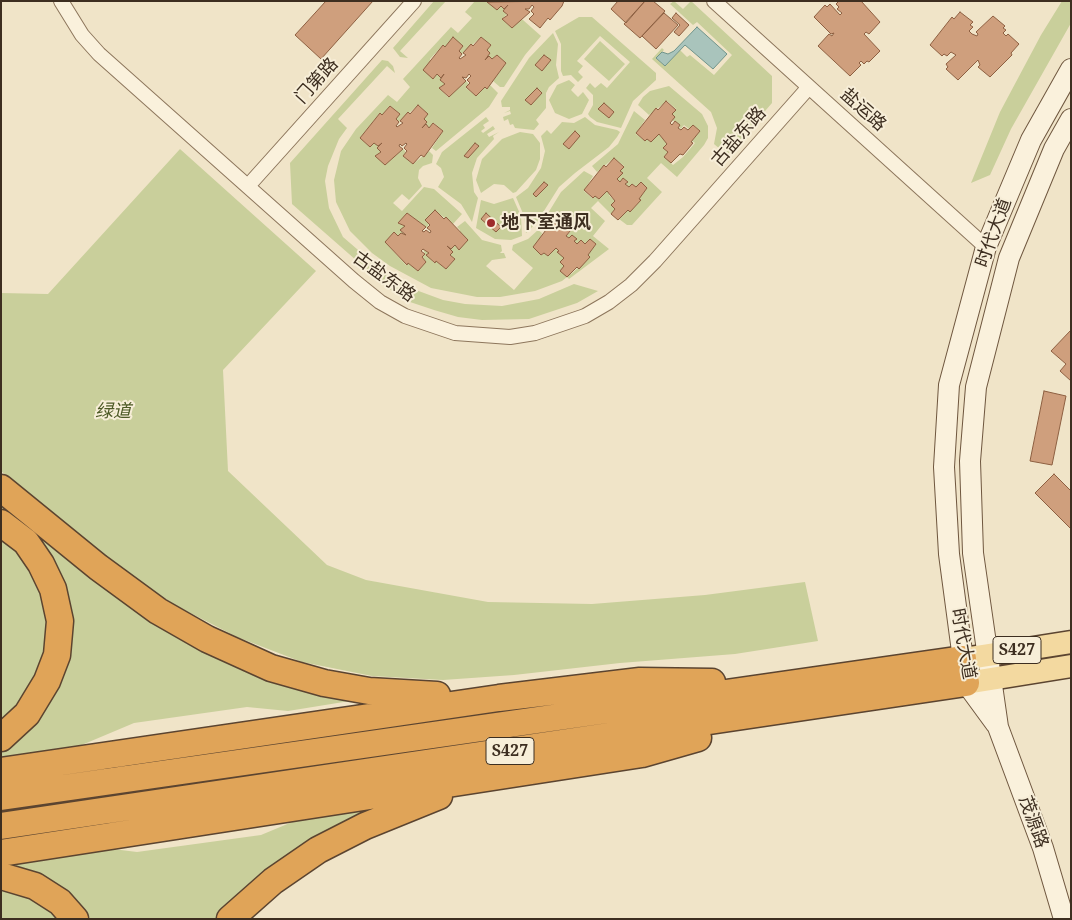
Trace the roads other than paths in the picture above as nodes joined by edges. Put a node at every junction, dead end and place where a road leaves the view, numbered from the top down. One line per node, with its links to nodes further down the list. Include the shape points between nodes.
1 (61, 1): 7 (street, 古盐东路, via 82,35 99,54)
2 (414, 1): 7 (street, 门第路)
3 (714, 1): 5 (street, 盐运路)
4 (1071, 69): 8 (main road, 时代大道, via 1031,140)
5 (809, 87): 7 (street, 古盐东路, via 631,285 585,316 535,333 510,337 455,333 405,316 354,281); 8 (street, 盐运路)
6 (1071, 119): 13 (main road, 时代大道, via 1054,149 1009,258 976,387 970,461)
7 (248, 186)
8 (986, 247): 13 (main road, 时代大道, via 949,385 945,458 949,554)
9 (1, 488): 15 (highway, via 98,568 158,611 207,639 271,668 369,691)
10 (1, 523): 18 (highway, via 26,542 42,564 53,589 60,621 57,655 47,681 27,714)
11 (1071, 642): 13 (main road, S427)
12 (1071, 666): 13 (main road, S427)
13 (977, 669): 14 (highway, S427); 16 (highway, S427); 17 (main road, 时代大道)
14 (790, 684): 15 (highway, via 640,681); 21 (highway, S427)
15 (499, 698): 19 (highway)
16 (795, 710): 20 (highway, via 642,754); 22 (highway, S427)
17 (998, 728): 27 (main road, 茂源路, via 1043,848)
18 (1, 738)
19 (1, 771)
20 (493, 776): 23 (highway); 26 (highway, via 417,804 318,850 273,881)
21 (1, 797)
22 (1, 826)
23 (1, 853)
24 (1, 876): 25 (highway, via 35,886 60,902)
25 (75, 919)
26 (230, 919)
27 (1064, 919)

